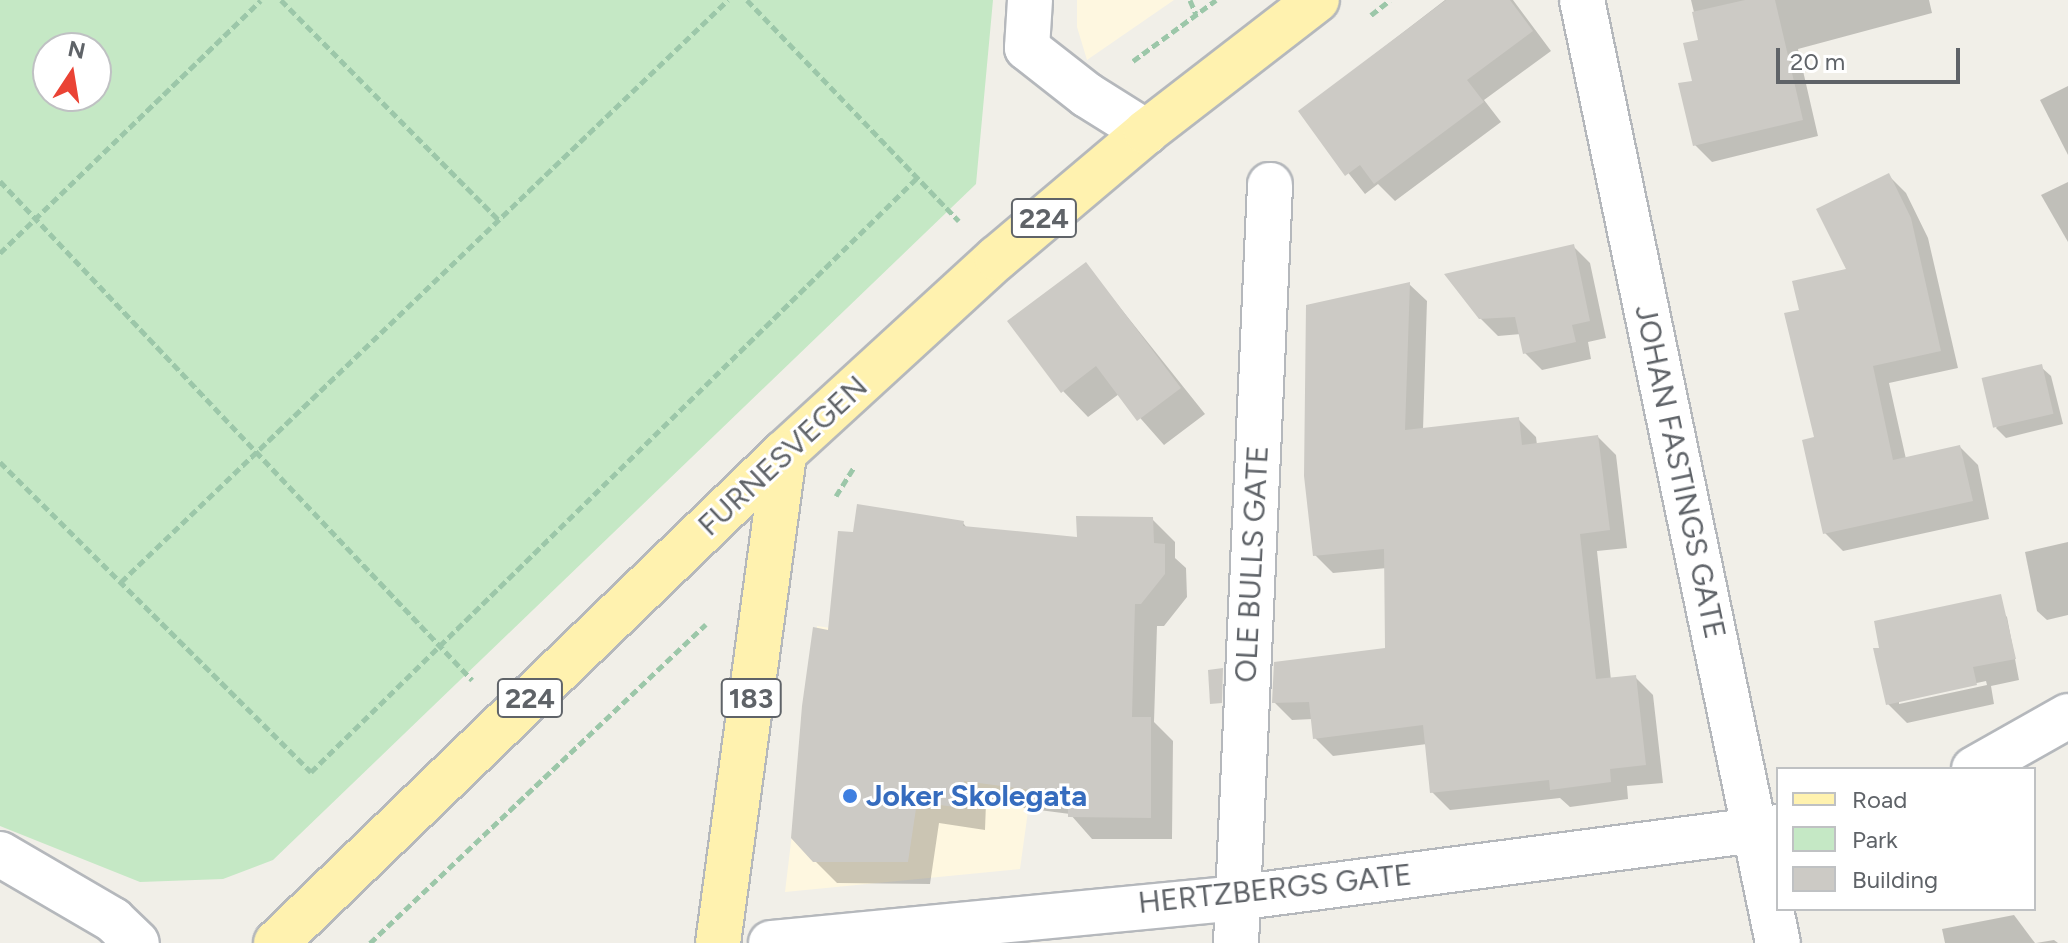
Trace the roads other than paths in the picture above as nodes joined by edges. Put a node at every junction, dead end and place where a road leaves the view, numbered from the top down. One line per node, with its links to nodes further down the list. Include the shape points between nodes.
1 (1030, 0): 4 (street, via 1027,48)
2 (1317, 0): 4 (main road, FURNESVEGEN / 224)
3 (1582, 0): 9 (street, JOHAN FASTINGS GATE)
4 (1146, 132): 6 (main road, FURNESVEGEN / 224, via 997,258)
5 (1270, 185): 11 (street, OLE BULLS GATE)
6 (784, 453): 14 (main road, FURNESVEGEN / 224); 15 (main road, 183)
7 (2068, 716): 8 (street)
8 (1978, 767)
9 (1766, 828): 11 (street, HERTZBERGS GATE); 18 (street, JOHAN FASTINGS GATE)
10 (0, 854): 13 (street, via 113,920)
11 (1236, 898): 12 (street, HERTZBERGS GATE); 17 (street, OLE BULLS GATE)
12 (881, 938): 16 (street, HERTZBERGS GATE)
13 (137, 943)
14 (276, 943)
15 (718, 943)
16 (771, 943)
17 (1236, 943)
18 (1778, 943)

